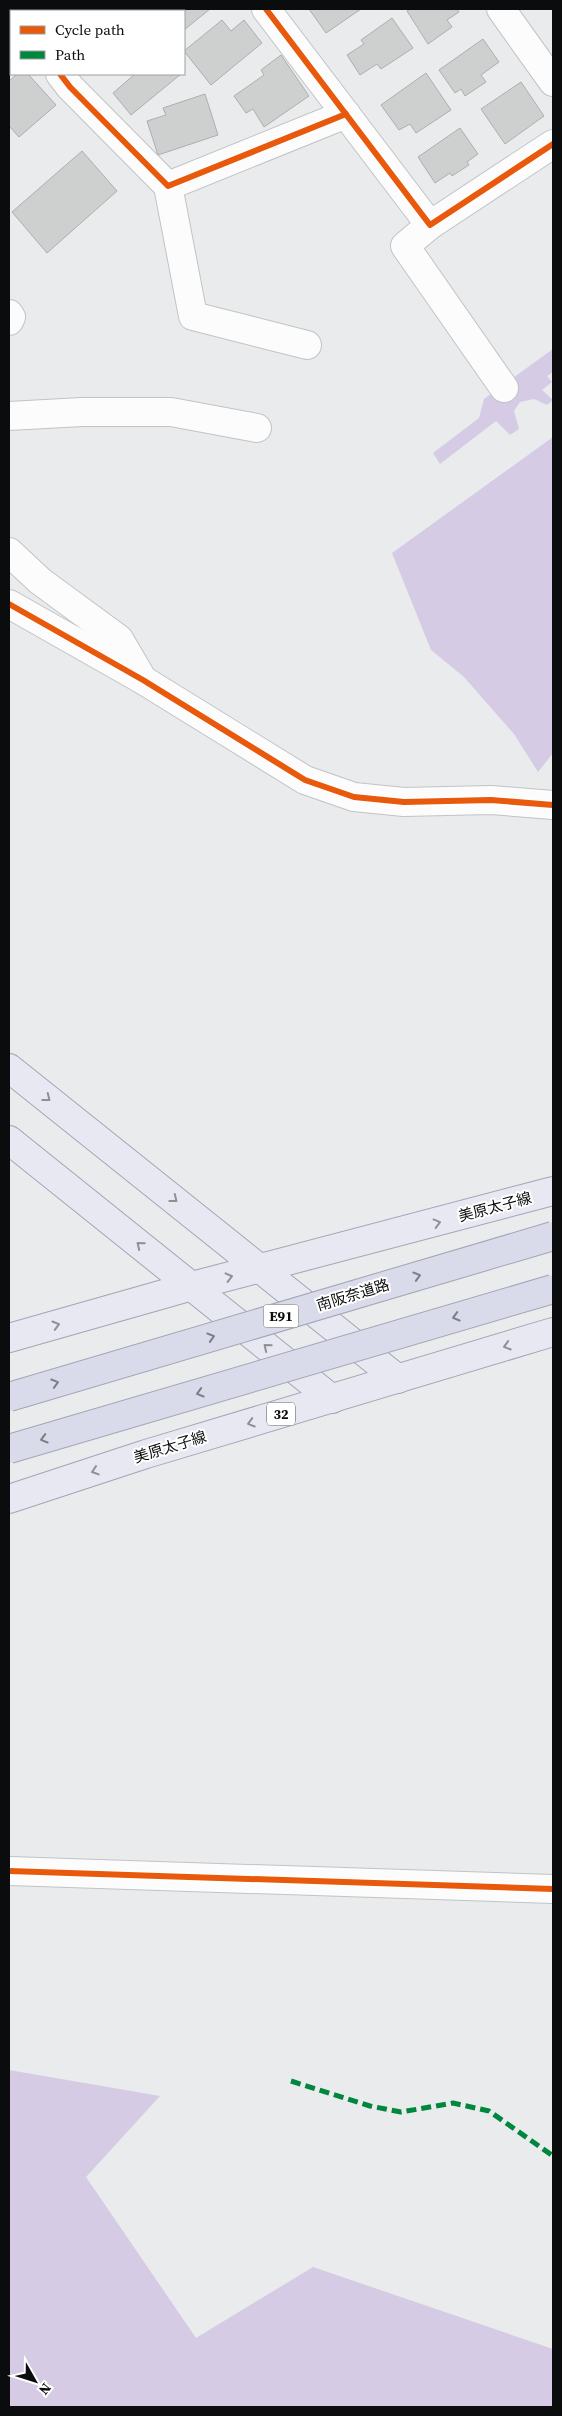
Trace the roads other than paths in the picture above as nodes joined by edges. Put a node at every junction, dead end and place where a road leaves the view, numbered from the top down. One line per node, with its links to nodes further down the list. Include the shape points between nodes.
1 (266, 9): 5 (street)
2 (502, 9): 4 (street)
3 (61, 75): 7 (street)
4 (553, 82)
5 (346, 114): 7 (street); 8 (street)
6 (553, 144): 8 (street)
7 (168, 186): 11 (street, via 193,316)
8 (430, 225): 12 (street, via 405,246)
9 (9, 314): 10 (street)
10 (9, 321)
11 (307, 345)
12 (504, 388)
13 (9, 416): 14 (street, via 171,412)
14 (257, 428)
15 (9, 552): 17 (street, via 40,581 119,639)
16 (9, 604): 17 (street)
17 (143, 680): 18 (street, via 305,780 354,797 404,802 491,800)
18 (553, 805)
19 (9, 1068): 23 (main road, one-way to 23)
20 (9, 1140): 24 (main road, one-way to 20)
21 (553, 1191): 23 (main road, 美原太子線, one-way to 21)
22 (553, 1236): 29 (highway, 南阪奈道路 / E91, one-way to 22, bridge)
23 (263, 1269): 24 (main road, 美原太子線, one-way to 23); 28 (main road)
24 (192, 1286): 27 (main road, 美原太子線, one-way to 24); 30 (main road, one-way to 24)
25 (553, 1289): 31 (highway, one-way to 31, bridge)
26 (553, 1332): 28 (main road, 美原太子線 / 32, one-way to 28)
27 (9, 1338)
28 (398, 1379): 30 (main road, 美原太子線 / 32)
29 (9, 1397)
30 (332, 1399): 32 (main road, 美原太子線 / 32, one-way to 32)
31 (9, 1449)
32 (9, 1499)
33 (9, 1871): 34 (street)
34 (553, 1889)

